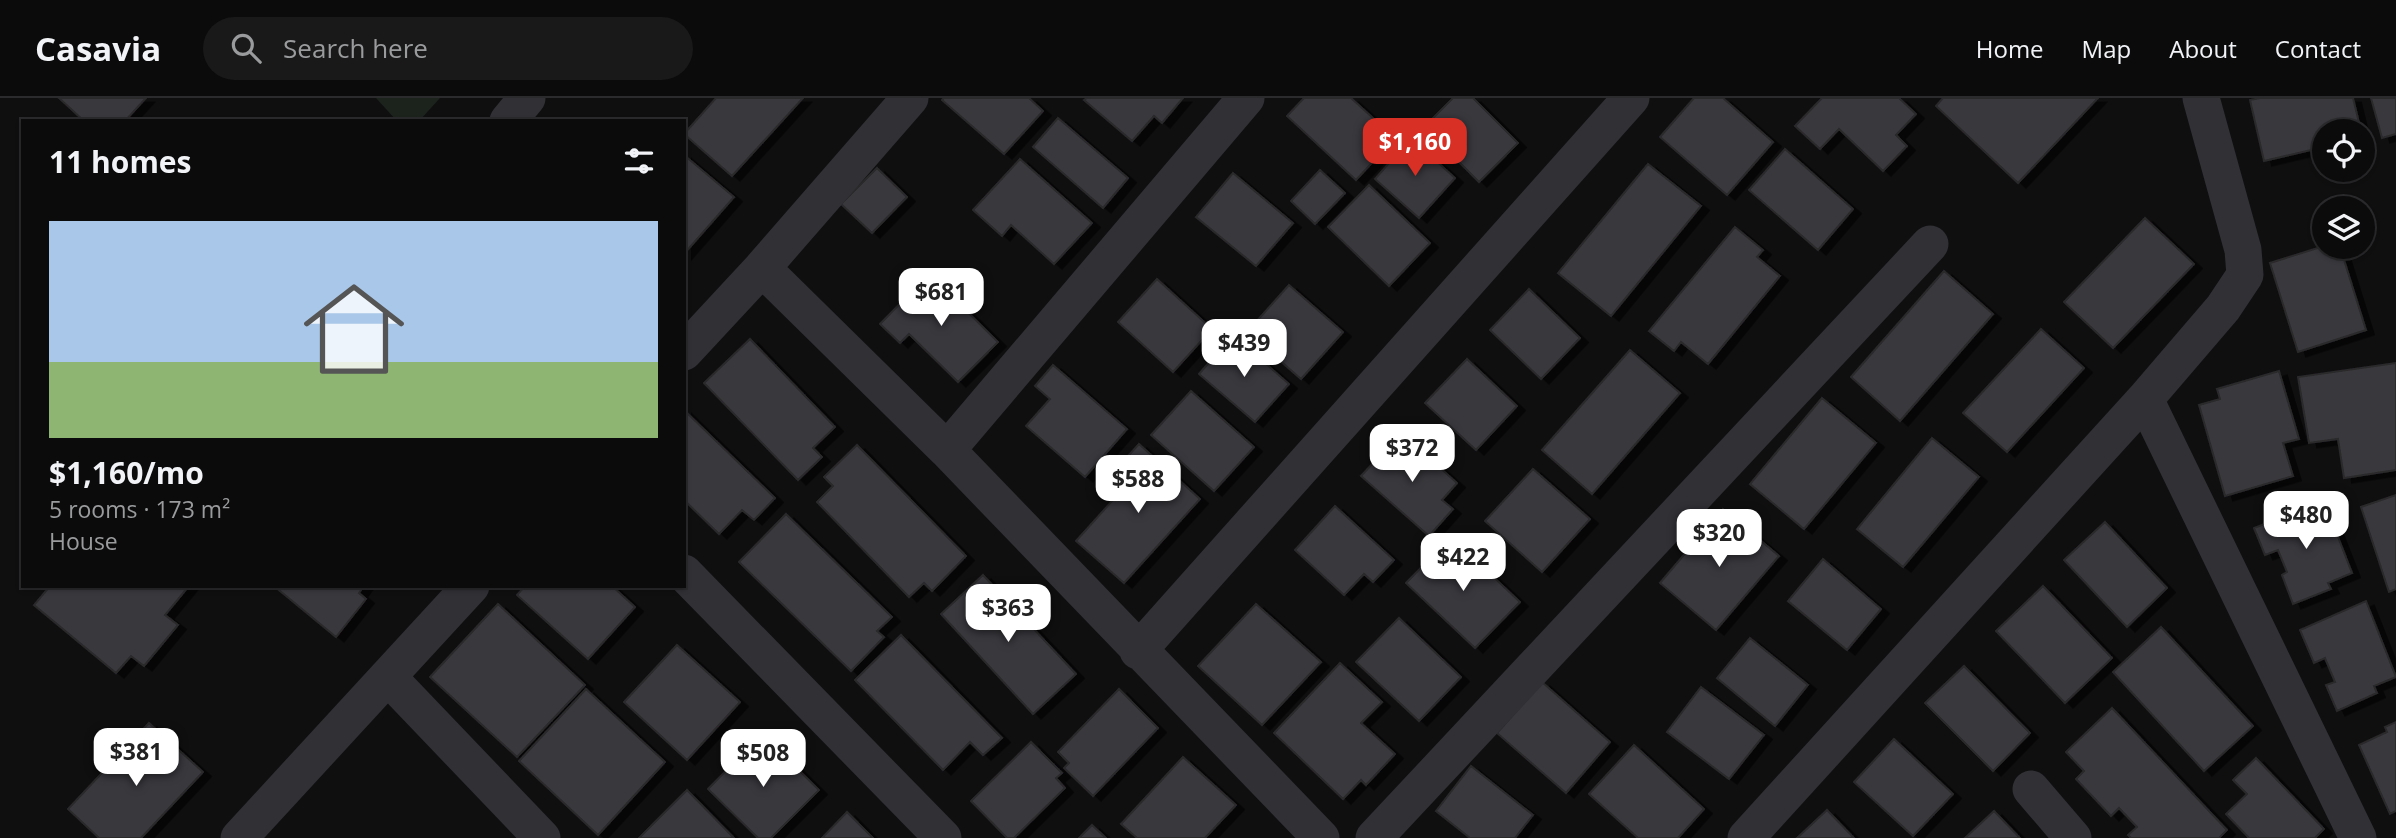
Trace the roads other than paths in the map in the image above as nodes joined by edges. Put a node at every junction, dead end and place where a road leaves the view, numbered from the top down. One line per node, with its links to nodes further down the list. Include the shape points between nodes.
1 (527, 98): 6 (street)
2 (910, 98): 8 (street)
3 (1246, 98): 11 (street)
4 (1631, 98): 14 (street)
5 (2201, 98): 10 (street, via 2243,250 2245,275 2223,308)
6 (510, 119)
7 (1930, 244): 21 (street)
8 (762, 268): 9 (street); 11 (street)
9 (686, 350)
10 (2145, 399): 22 (street); 24 (street)
11 (947, 450): 14 (street)
12 (686, 575): 19 (street)
13 (469, 588): 15 (street)
14 (1138, 651): 20 (street)
15 (389, 678): 17 (street); 18 (street)
16 (2031, 789): 23 (street)
17 (239, 838)
18 (542, 838)
19 (943, 838)
20 (1321, 838)
21 (1374, 838)
22 (1746, 838)
23 (2073, 838)
24 (2358, 838)

